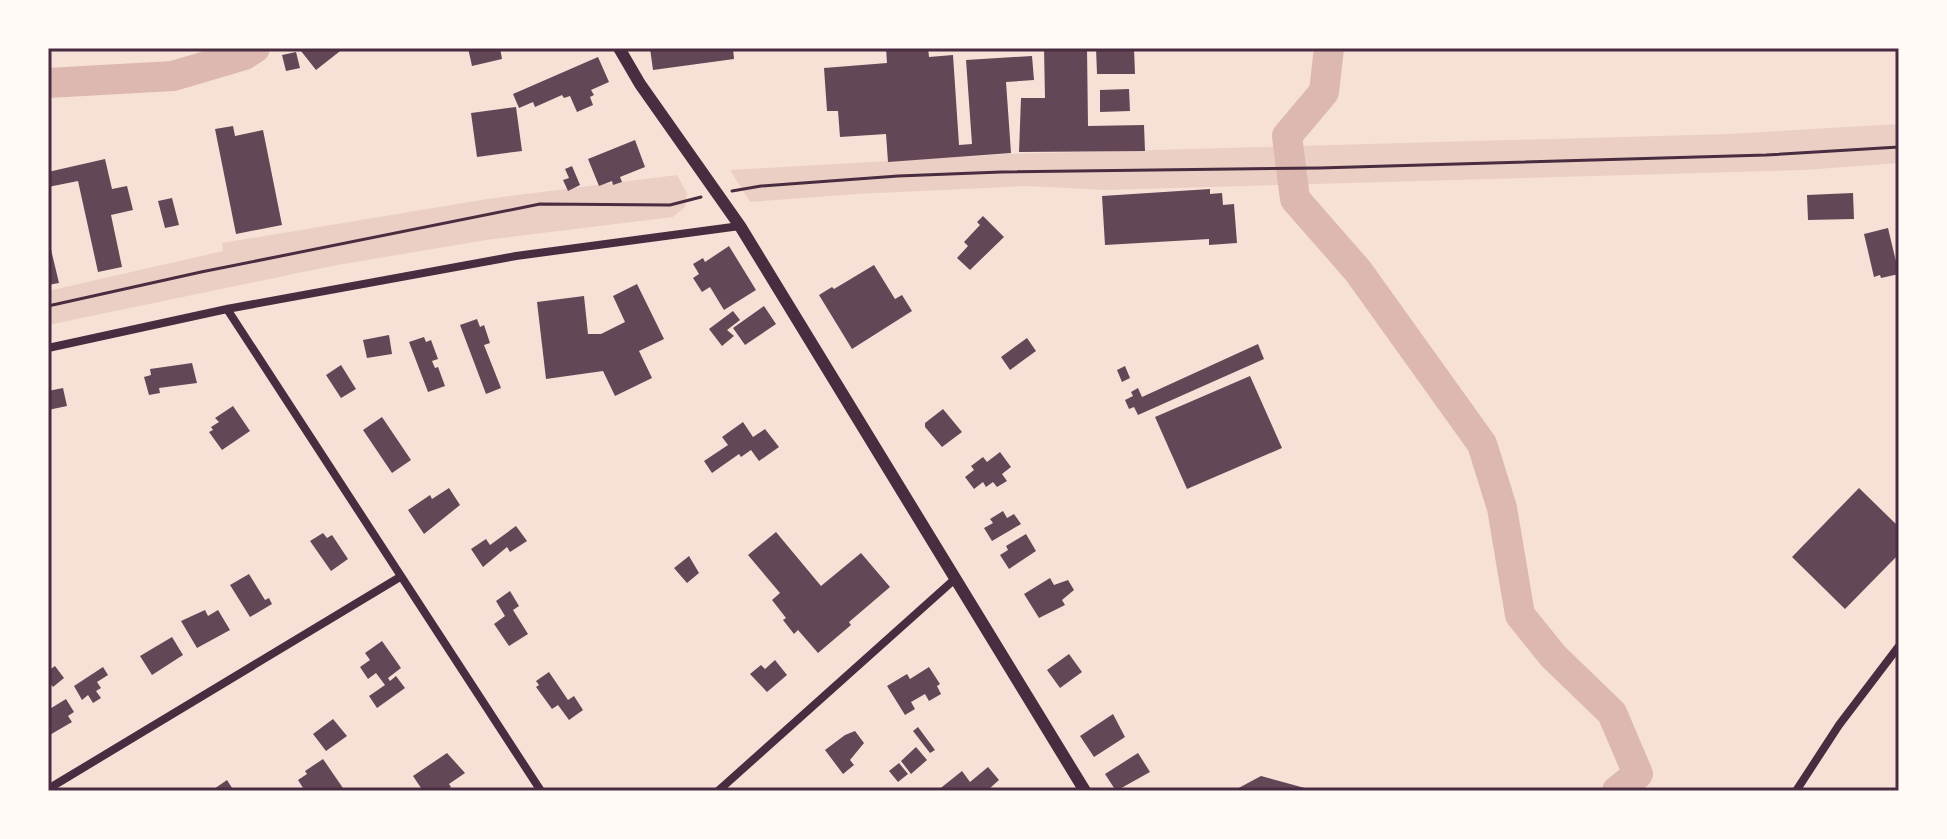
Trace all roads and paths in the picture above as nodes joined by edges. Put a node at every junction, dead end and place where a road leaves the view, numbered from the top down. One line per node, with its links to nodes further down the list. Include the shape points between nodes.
1 (619, 48): 3 (main road)
2 (1899, 147): 3 (path, via 1780,155 957,174)
3 (718, 193): 4 (main road); 5 (path, via 670,205 540,204)
4 (740, 226): 6 (street, via 516,256); 9 (main road)
5 (48, 306)
6 (227, 309): 7 (street); 8 (street)
7 (48, 348)
8 (400, 577): 11 (street); 12 (street)
9 (956, 578): 13 (street); 14 (main road)
10 (1899, 646): 15 (street)
11 (48, 789)
12 (541, 791)
13 (718, 791)
14 (1085, 791)
15 (1796, 791)

